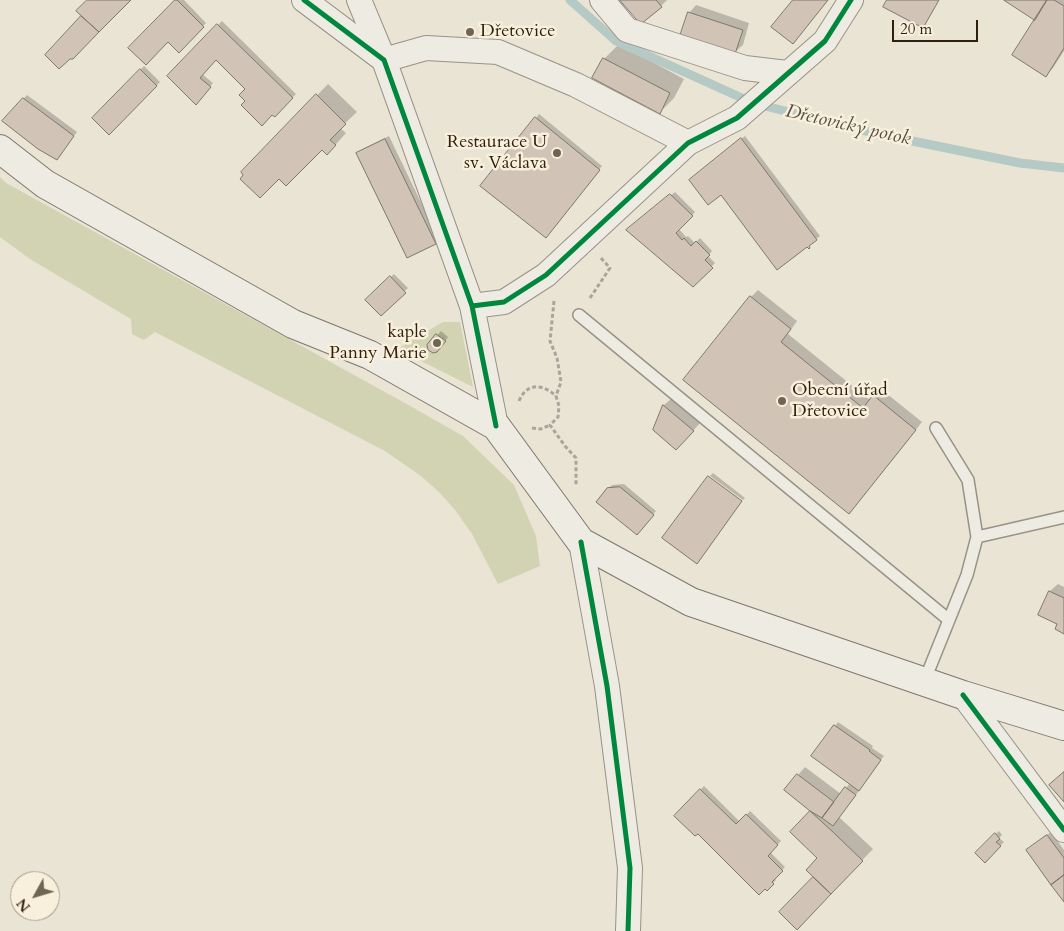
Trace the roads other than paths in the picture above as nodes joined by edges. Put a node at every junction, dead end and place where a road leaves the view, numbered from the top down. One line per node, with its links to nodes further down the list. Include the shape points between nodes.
1 (304, 0): 5 (street)
2 (359, 0): 5 (street)
3 (602, 0): 6 (street, via 627,30 746,68)
4 (851, 0): 6 (street, via 825,40)
5 (384, 60): 7 (street, via 426,48 498,52 576,85); 9 (street)
6 (787, 73): 7 (street, via 737,118)
7 (688, 143): 9 (street, via 546,275 504,302)
8 (0, 149): 11 (main road, via 45,184 293,324 370,355)
9 (472, 306): 11 (street)
10 (579, 315): 16 (lane)
11 (496, 426): 15 (main road)
12 (936, 428): 14 (lane, via 968,480)
13 (1064, 517): 14 (lane)
14 (976, 537): 16 (lane)
15 (582, 542): 17 (main road, via 691,602); 21 (street, via 607,686 630,868)
16 (949, 620): 17 (lane)
17 (924, 682): 18 (main road)
18 (963, 696): 19 (main road); 20 (street)
19 (1064, 726)
20 (1064, 830)
21 (628, 931)

